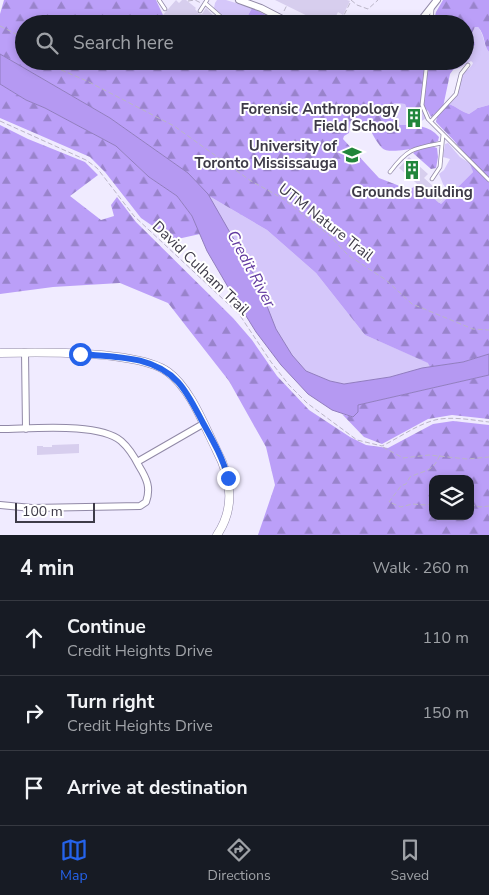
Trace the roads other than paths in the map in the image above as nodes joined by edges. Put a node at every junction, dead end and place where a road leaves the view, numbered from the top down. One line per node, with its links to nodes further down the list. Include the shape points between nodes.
1 (159, 0): 7 (lane)
2 (239, 0): 4 (street)
3 (437, 0): 6 (street)
4 (247, 1): 10 (street)
5 (205, 2): 8 (lane); 9 (lane)
6 (432, 6): 11 (street); 12 (lane)
7 (165, 10)
8 (200, 11)
9 (219, 15)
10 (274, 15)
11 (425, 15)
12 (432, 15)
13 (426, 70): 15 (lane, via 422,105)
14 (464, 70): 15 (lane, via 456,94)
15 (431, 121): 16 (lane)
16 (443, 134): 17 (lane); 20 (lane)
17 (442, 143): 18 (lane, via 420,147 402,156); 19 (lane, via 440,167)
18 (390, 172)
19 (432, 179)
20 (489, 180)
21 (25, 352): 22 (street); 23 (street, via 132,358 154,365 179,383); 25 (street)
22 (0, 353)
23 (203, 424): 26 (street); 28 (street, via 224,465 230,493 228,514)
24 (0, 429): 25 (street)
25 (26, 429): 26 (street, via 102,432 121,441)
26 (137, 462): 27 (street, via 149,488 146,502 140,506 32,508)
27 (0, 505)
28 (217, 535)

